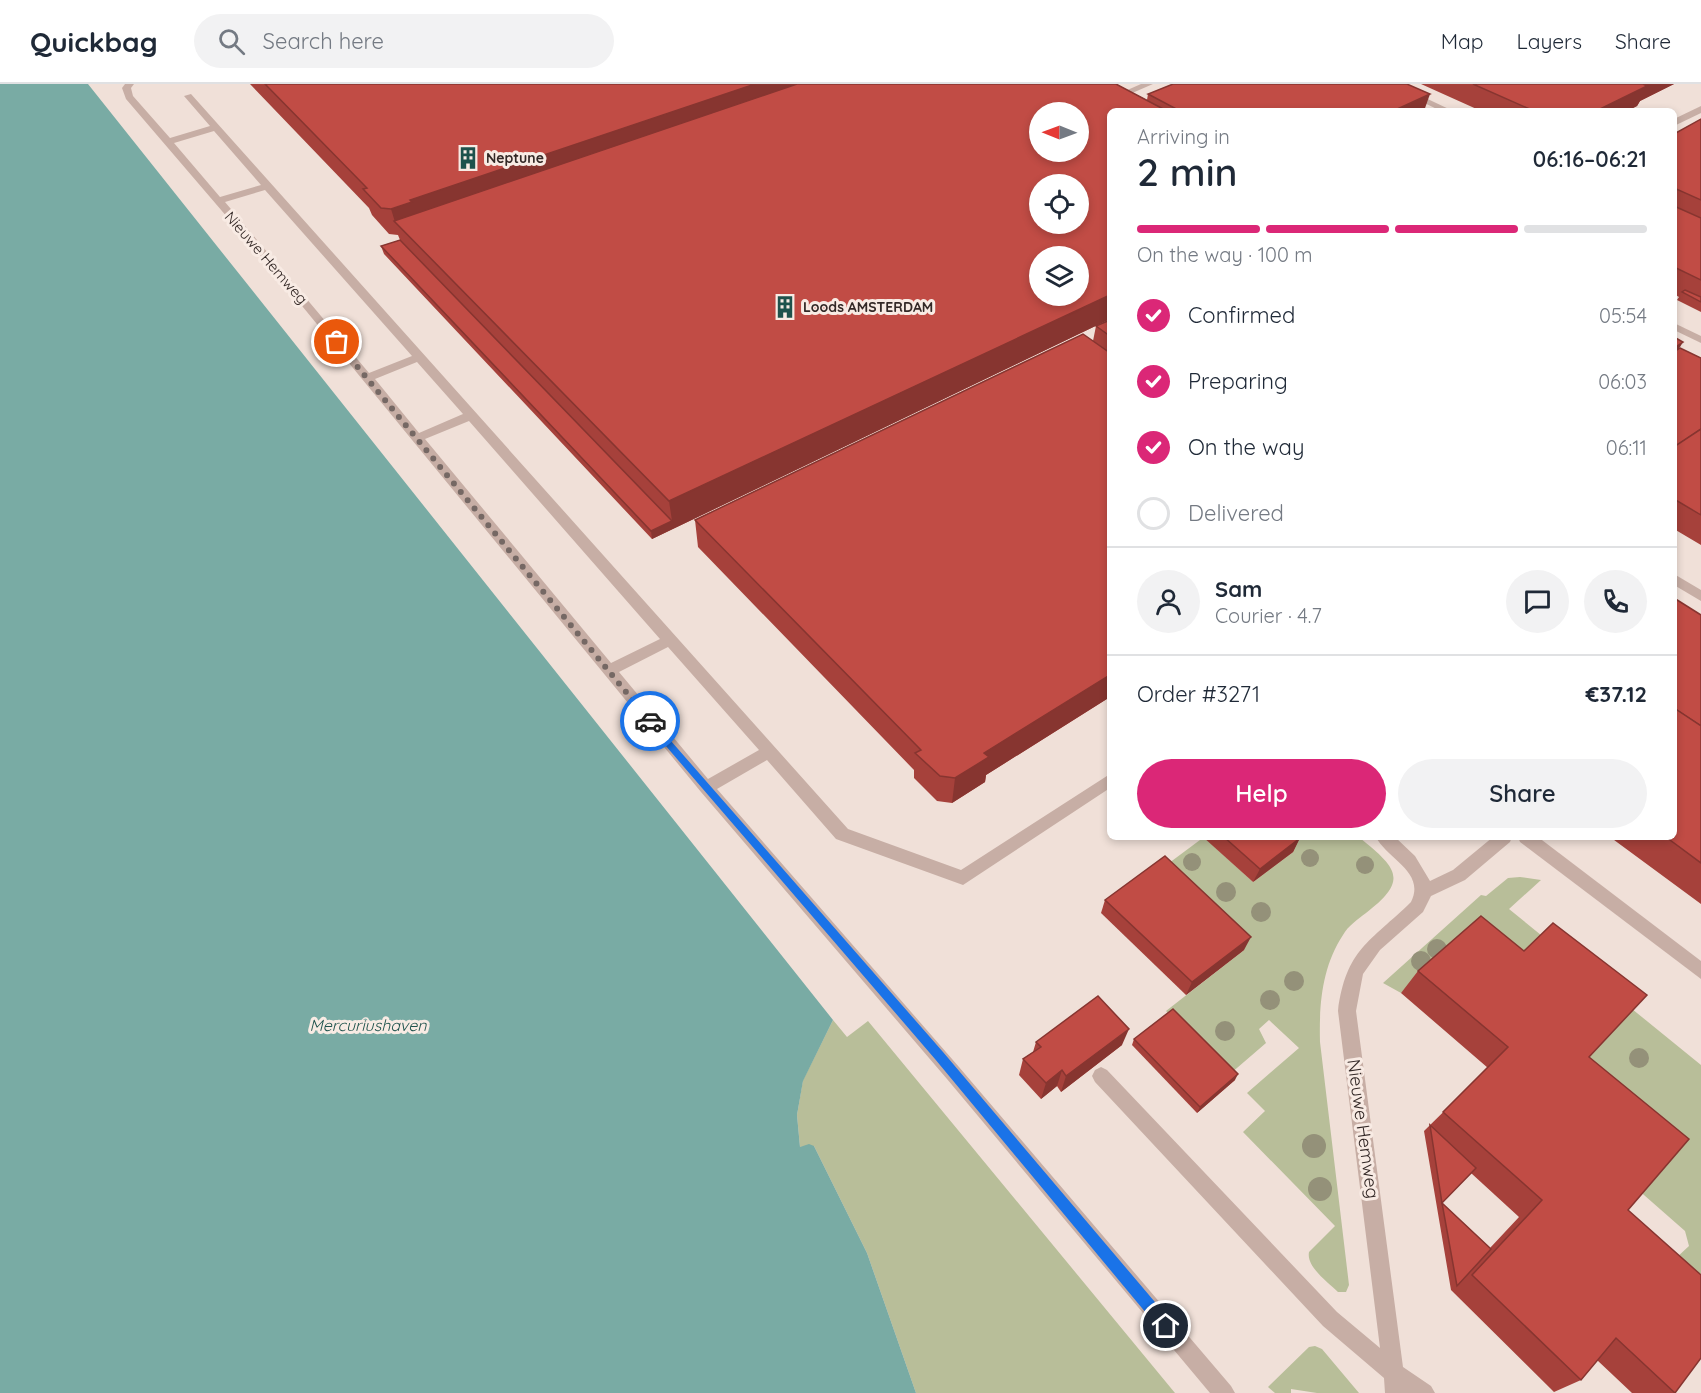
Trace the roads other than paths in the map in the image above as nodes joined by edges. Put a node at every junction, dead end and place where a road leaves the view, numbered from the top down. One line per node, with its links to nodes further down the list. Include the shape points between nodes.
1 (130, 84): 10 (street, Nieuwe Hemweg, via 126,93)
2 (1149, 84): 4 (street)
3 (1389, 84): 6 (street)
4 (1120, 95)
5 (188, 96): 9 (street)
6 (1441, 108)
7 (1701, 109): 8 (street)
8 (1677, 121)
9 (216, 127): 10 (street); 11 (street)
10 (167, 142): 12 (street, Nieuwe Hemweg)
11 (267, 186): 12 (street); 15 (street)
12 (217, 201): 16 (street, Nieuwe Hemweg)
13 (1677, 328): 14 (street)
14 (1701, 340)
15 (419, 357): 16 (street); 17 (street)
16 (367, 378): 18 (street, Nieuwe Hemweg)
17 (471, 415): 18 (street); 21 (street)
18 (417, 438): 22 (street, Nieuwe Hemweg)
19 (1677, 581): 20 (street)
20 (1701, 596)
21 (670, 640): 22 (street); 23 (street)
22 (609, 671): 25 (street, Nieuwe Hemweg)
23 (769, 752): 24 (street, via 842,834 963,878); 25 (street)
24 (1107, 782)
25 (706, 788): 33 (street, Nieuwe Hemweg)
26 (1387, 840): 29 (street, via 1413,863)
27 (1500, 840): 29 (street, via 1459,875)
28 (1530, 840): 30 (street)
29 (1423, 892): 32 (street, Nieuwe Hemweg, via 1416,911 1360,963 1350,985 1347,1011)
30 (1701, 971)
31 (1101, 1076): 32 (street)
32 (1396, 1384): 34 (street)
33 (1224, 1393)
34 (1424, 1393)

